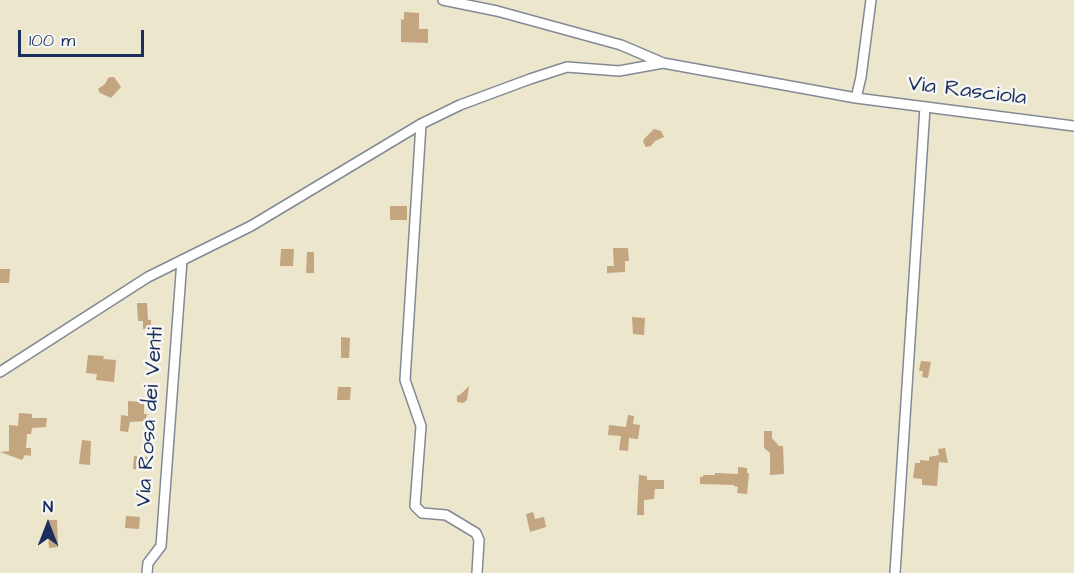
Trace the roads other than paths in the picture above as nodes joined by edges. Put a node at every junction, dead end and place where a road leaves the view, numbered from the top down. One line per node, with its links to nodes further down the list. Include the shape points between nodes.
1 (443, 0): 3 (street, via 621,45)
2 (871, 0): 4 (street)
3 (663, 63): 4 (street, Via Rasciola); 6 (street, via 620,71 567,67 460,105)
4 (856, 98): 5 (street, Via Rasciola)
5 (925, 106): 7 (street, Via Rasciola); 12 (street)
6 (421, 124): 8 (street, via 251,226); 11 (street, via 405,380 422,426 415,506 422,513 446,515 476,533)
7 (1074, 126)
8 (182, 260): 9 (street, via 148,277); 10 (street, Via Rosa dei Venti, via 160,546 148,563)
9 (0, 372)
10 (147, 573)
11 (477, 573)
12 (895, 573)

